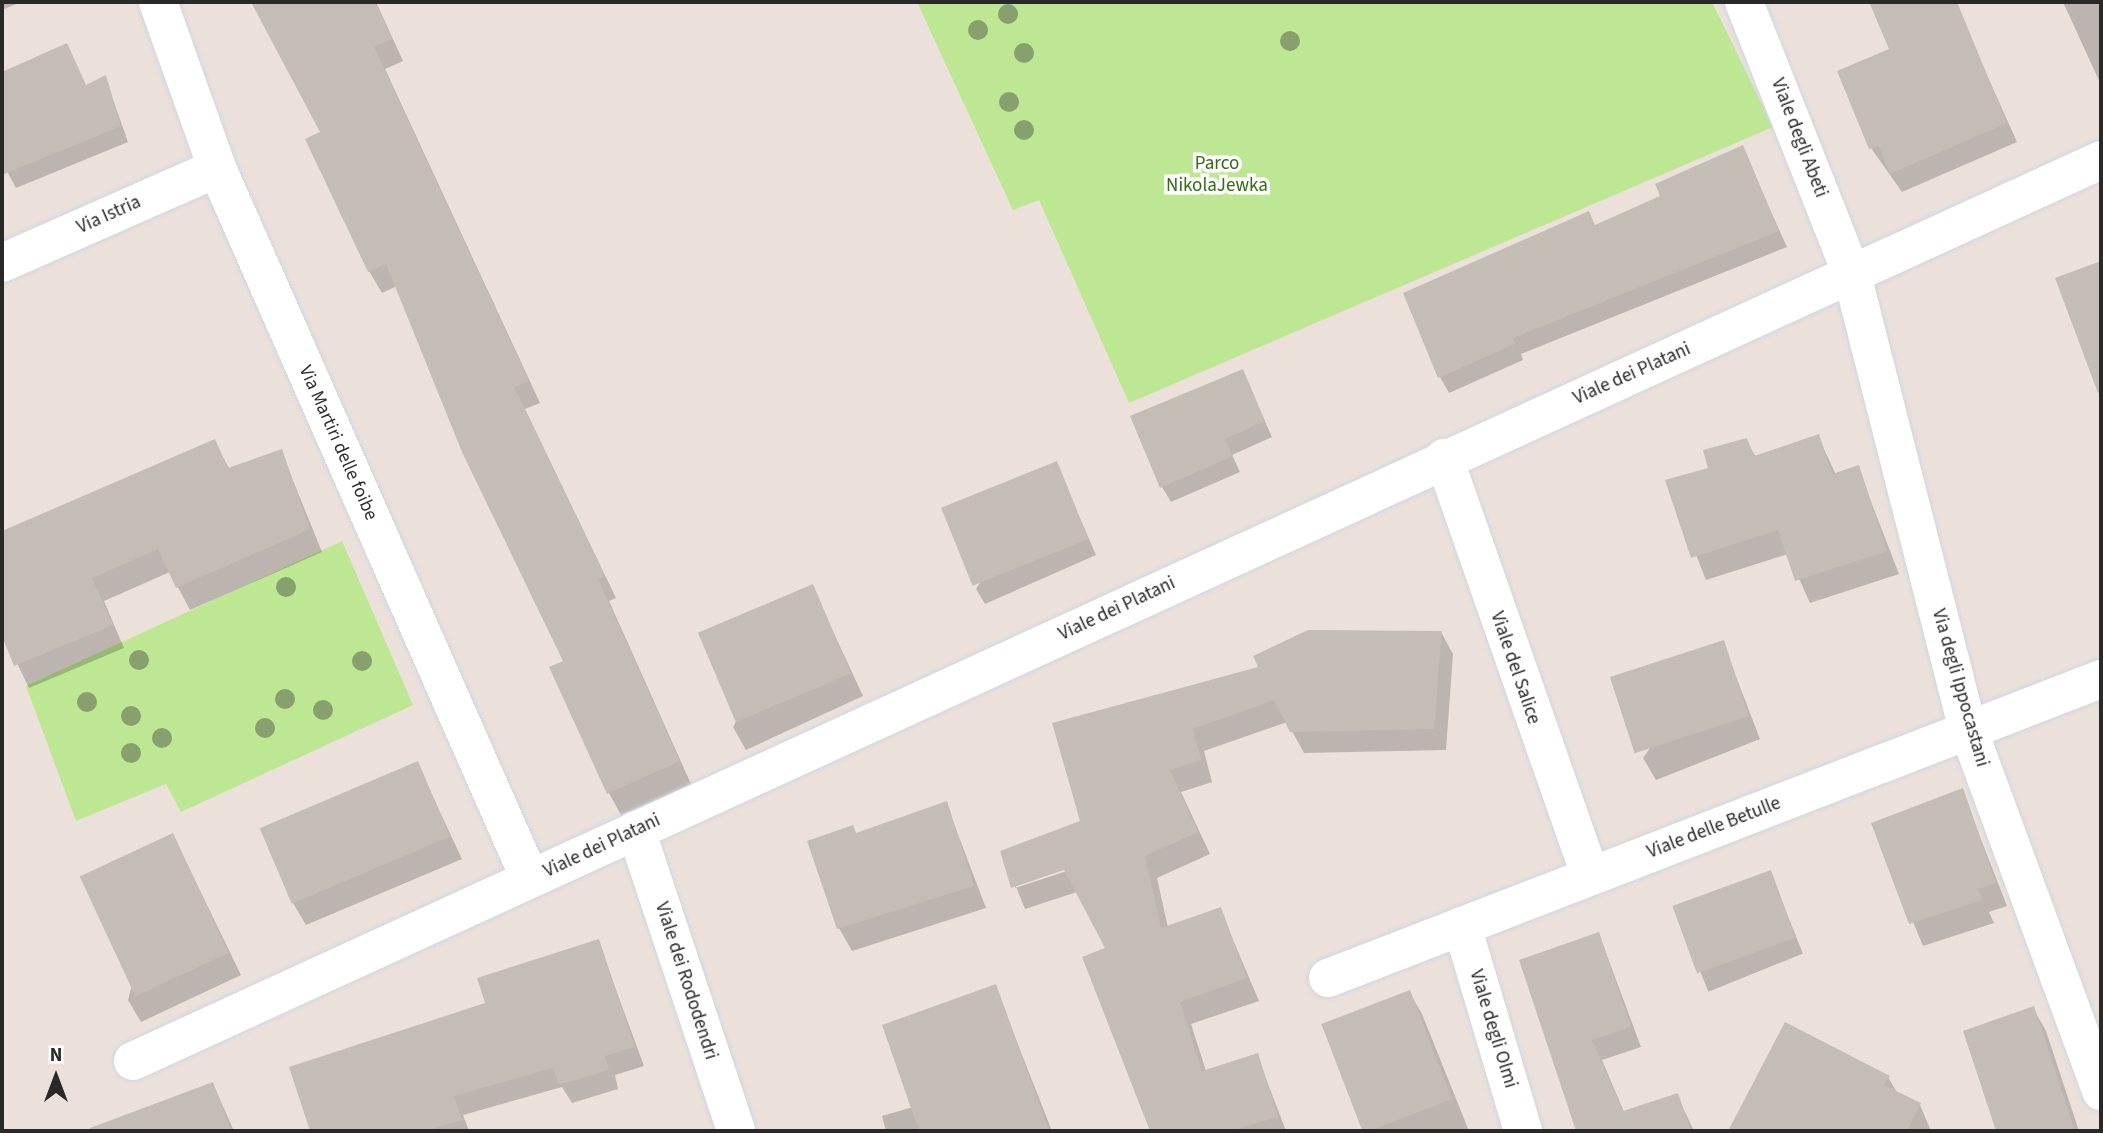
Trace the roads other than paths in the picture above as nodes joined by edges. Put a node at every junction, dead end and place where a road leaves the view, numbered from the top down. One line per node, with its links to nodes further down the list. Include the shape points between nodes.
1 (158, 2): 4 (street, Via Martiri delle foibe)
2 (1744, 2): 6 (street, Viale degli Abeti)
3 (2101, 160): 6 (street, Viale dei Platani)
4 (217, 168): 5 (street, Via Istria); 12 (street, Via Martiri delle foibe)
5 (2, 263)
6 (1852, 275): 7 (street, Viale dei Platani); 9 (street, Via degli Ippocastani)
7 (1444, 458): 10 (street, Viale dei Platani); 11 (street, Viale del Salice)
8 (2101, 679): 9 (street, Viale delle Betulle)
9 (1968, 729): 11 (street, Viale delle Betulle); 16 (street, Via degli Ippocastani)
10 (636, 830): 12 (street, Viale dei Platani); 17 (street, Viale dei Rododendri)
11 (1590, 876): 13 (street, Viale delle Betulle)
12 (530, 879): 15 (street, Viale dei Platani)
13 (1462, 926): 14 (street, Viale delle Betulle); 18 (street, Viale degli Olmi)
14 (1328, 978)
15 (134, 1061)
16 (2101, 1091)
17 (736, 1131)
18 (1523, 1131)

